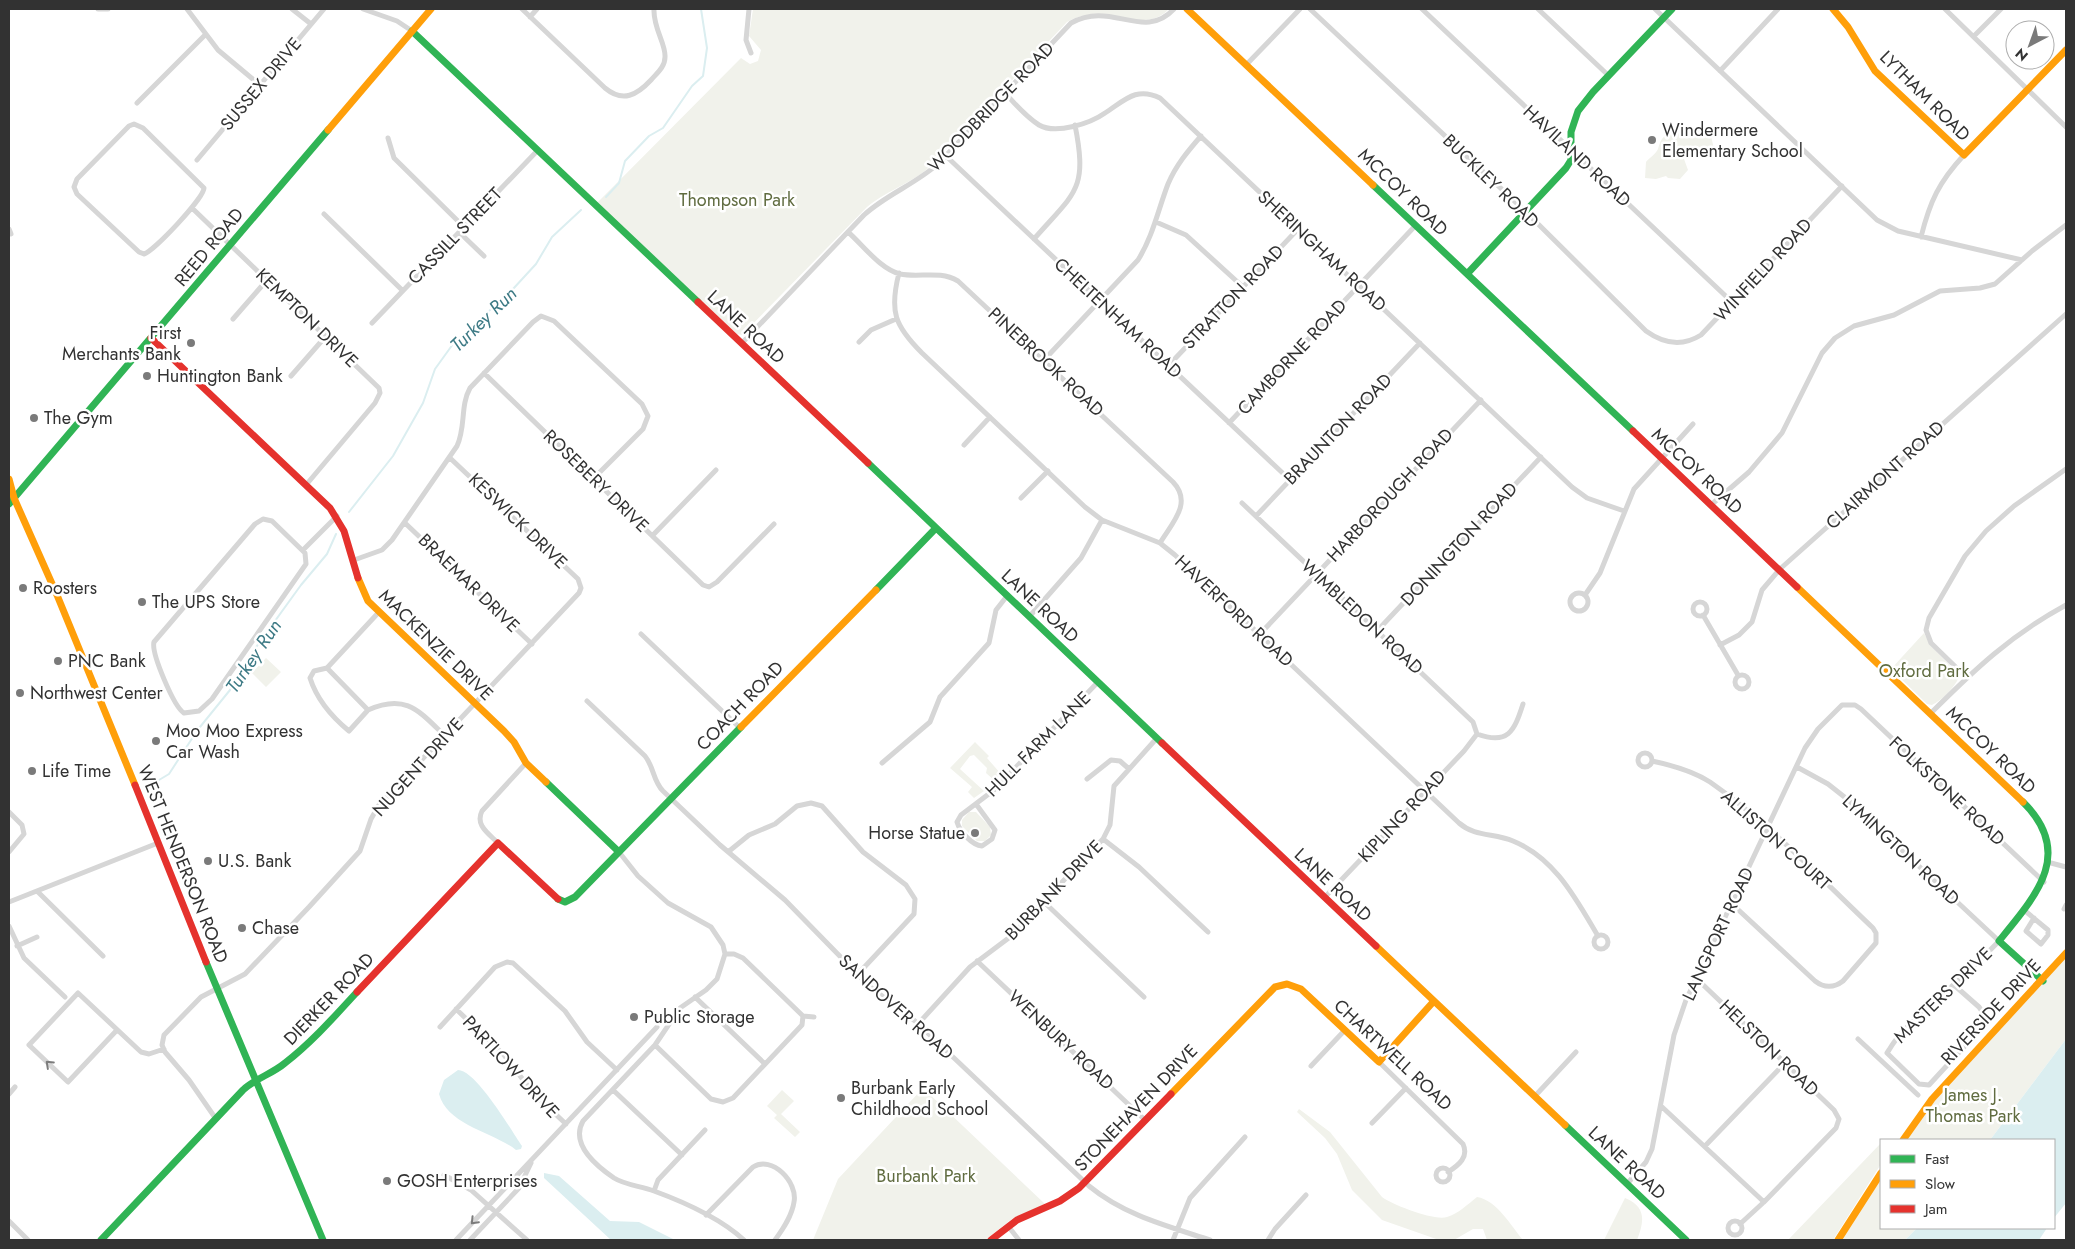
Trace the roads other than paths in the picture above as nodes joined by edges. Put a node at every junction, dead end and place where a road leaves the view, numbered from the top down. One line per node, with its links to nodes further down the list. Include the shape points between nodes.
1 (98, 9): 2 (street)
2 (108, 9)
3 (187, 9): 28 (street)
4 (292, 9): 26 (street)
5 (324, 9): 26 (street, SUSSEX DRIVE)
6 (363, 9): 27 (street, LANE ROAD, via 396,20)
7 (431, 9): 27 (street, REED ROAD)
8 (522, 9): 24 (street)
9 (537, 9): 24 (street)
10 (654, 9): 24 (street, via 655,27 665,52 662,67 637,94 616,96)
11 (749, 9): 31 (street, via 746,40)
12 (1174, 9): 37 (street, WOODBRIDGE ROAD, via 1153,22 1098,14 1079,18)
13 (1187, 9): 32 (street, MCCOY ROAD)
14 (1300, 9): 32 (street)
15 (1310, 9): 50 (street, BUCKLEY ROAD)
16 (1422, 9): 44 (street, HAVILAND ROAD)
17 (1538, 9): 34 (street)
18 (1654, 9): 25 (street)
19 (1672, 9): 25 (street)
20 (1778, 9): 33 (street)
21 (1832, 9): 45 (street, LYTHAM ROAD, via 1848,27 1875,70)
22 (1945, 9): 29 (street)
23 (2001, 9): 29 (street)
24 (530, 17)
25 (1664, 17): 33 (street); 34 (street)
26 (311, 24): 35 (street, SUSSEX DRIVE)
27 (412, 31): 43 (street, LANE ROAD); 61 (street, REED ROAD)
28 (205, 35): 35 (street); 38 (street)
29 (1974, 36): 36 (street)
30 (2066, 50): 36 (street)
31 (751, 53)
32 (1246, 65): 53 (street, MCCOY ROAD)
33 (1720, 71): 48 (street)
34 (1609, 76): 44 (street, via 1578,111 1571,132)
35 (260, 86): 47 (street, SUSSEX DRIVE)
36 (2029, 89): 40 (street); 45 (street)
37 (1005, 93): 39 (street, SHERINGHAM ROAD, via 1039,125 1054,129); 46 (street, WOODBRIDGE ROAD)
38 (137, 103)
39 (1075, 125): 41 (street, SHERINGHAM ROAD, via 1096,118 1127,96 1148,93 1165,102); 60 (street, via 1081,156 1077,186)
40 (2066, 127)
41 (1201, 136): 52 (street, via 1173,175); 56 (street, SHERINGHAM ROAD)
42 (388, 138): 55 (street, via 398,163)
43 (538, 150): 55 (street, CASSILL STREET); 79 (street, LANE ROAD)
44 (1571, 150): 50 (street, via 1571,160 1566,168); 71 (street, HAVILAND ROAD)
45 (1964, 155): 59 (street, via 1934,195)
46 (946, 156): 58 (street, WOODBRIDGE ROAD, via 920,179 880,202); 60 (street, CHELTENHAM ROAD)
47 (196, 160)
48 (1842, 186): 59 (street, via 1888,227); 71 (street, WINFIELD ROAD)
49 (192, 208): 49 (street, via 204,188 143,128 134,124 74,183 75,191 139,252 148,253); 61 (street, KEMPTON DRIVE)
50 (1526, 212): 65 (street); 81 (street, BUCKLEY ROAD, via 1646,331 1660,340)
51 (324, 214): 69 (street)
52 (1156, 222): 68 (street, via 1186,235); 70 (street, via 1138,260)
53 (1416, 225): 65 (street, MCCOY ROAD); 67 (street, CAMBORNE ROAD)
54 (2066, 225): 63 (street)
55 (464, 227): 57 (street, CASSILL STREET)
56 (1299, 228): 67 (street, SHERINGHAM ROAD); 68 (street, STRATTON ROAD)
57 (459, 232): 62 (street); 69 (street, CASSILL STREET)
58 (848, 232): 64 (street, PINEBROOK ROAD, via 884,266); 79 (street, WOODBRIDGE ROAD)
59 (1921, 236): 63 (street)
60 (1034, 239): 70 (street, CHELTENHAM ROAD)
61 (230, 245): 66 (street, KEMPTON DRIVE); 77 (street, REED ROAD)
62 (484, 256)
63 (2022, 260): 104 (street, via 1995,284 1940,292 1902,312 1854,326 1835,338 1822,352 1782,433 1749,472)
64 (899, 273): 74 (street, HAVERFORD ROAD, via 893,295); 82 (street, PINEBROOK ROAD, via 954,278)
65 (1467, 274): 91 (street, MCCOY ROAD)
66 (267, 280): 73 (street); 76 (street, KEMPTON DRIVE)
67 (1360, 285): 80 (street, SHERINGHAM ROAD); 88 (street, CAMBORNE ROAD)
68 (1243, 287): 83 (street, STRATTON ROAD)
69 (402, 290): 75 (street, CASSILL STREET)
70 (1100, 301): 82 (street); 83 (street, CHELTENHAM ROAD)
71 (1732, 302): 81 (street, WINFIELD ROAD, via 1701,335)
72 (2066, 314): 116 (street, CLAIRMONT ROAD)
73 (233, 319)
74 (896, 320): 78 (street, via 871,330); 87 (street, HAVERFORD ROAD, via 908,339)
75 (372, 322)
76 (326, 336): 85 (street); 100 (street, KEMPTON DRIVE, via 376,384 380,393)
77 (151, 338): 100 (street, MACKENZIE DRIVE); 101 (street, REED ROAD)
78 (859, 342)
79 (742, 343): 111 (street, LANE ROAD)
80 (1420, 343): 86 (street, SHERINGHAM ROAD); 99 (street, BRAUNTON ROAD)
81 (1677, 343)
82 (1044, 360): 113 (street, PINEBROOK ROAD, via 1179,488 1182,506)
83 (1168, 366): 88 (street, CHELTENHAM ROAD)
84 (484, 373): 92 (street, via 466,396 463,430); 98 (street, ROSEBERY DRIVE); 98 (street, via 542,316 554,321 642,404 648,416 642,429)
85 (291, 376)
86 (1480, 400): 93 (street, SHERINGHAM ROAD); 117 (street, HARBOROUGH ROAD)
87 (990, 417): 90 (street); 96 (street, HAVERFORD ROAD)
88 (1229, 423): 99 (street, CHELTENHAM ROAD)
89 (1693, 424): 91 (street)
90 (964, 445)
91 (1661, 457): 104 (street, MCCOY ROAD); 105 (street, via 1637,484)
92 (450, 458): 109 (street); 118 (street, KESWICK DRIVE, via 578,579)
93 (1541, 458): 105 (street, SHERINGHAM ROAD, via 1587,498); 125 (street, DONINGTON ROAD)
94 (2066, 469): 132 (street, via 2014,506 1986,531 1965,556 1929,618 1926,630 1931,643)
95 (716, 470): 112 (street)
96 (1048, 471): 102 (street); 108 (street, HAVERFORD ROAD)
97 (9, 479): 101 (street, WEST HENDERSON ROAD)
98 (593, 479): 112 (street, ROSEBERY DRIVE)
99 (1290, 480): 107 (street, BRAUNTON ROAD)
100 (306, 485): 106 (street, MACKENZIE DRIVE)
101 (11, 498): 156 (street, WEST HENDERSON ROAD, via 53,586)
102 (1021, 498)
103 (1242, 503): 107 (street, WIMBLEDON ROAD)
104 (1711, 505): 116 (street, MCCOY ROAD)
105 (1624, 511): 119 (street, via 1600,572)
106 (336, 516): 114 (street); 115 (street, MACKENZIE DRIVE, via 346,532)
107 (1256, 516): 117 (street, WIMBLEDON ROAD)
108 (1102, 520): 113 (street, HAVERFORD ROAD); 124 (street, via 1081,558)
109 (405, 522): 115 (street, via 382,550); 128 (street, BRAEMAR DRIVE)
110 (774, 524): 112 (street, ROSEBERY DRIVE, via 709,587)
111 (936, 528): 120 (street, LANE ROAD); 140 (street, COACH ROAD)
112 (653, 535)
113 (1160, 543): 127 (street, HAVERFORD ROAD)
114 (303, 550): 114 (street, via 307,556 306,564 212,699 199,711 182,712 154,653 156,640 260,520 272,522)
115 (354, 560): 122 (street, MACKENZIE DRIVE, via 362,591)
116 (1780, 569): 129 (street, CLAIRMONT ROAD, via 1762,590 1752,622 1739,635); 139 (street, MCCOY ROAD)
117 (1316, 574): 125 (street, WIMBLEDON ROAD); 127 (street, HARBOROUGH ROAD)
118 (581, 588): 128 (street, NUGENT DRIVE)
119 (1585, 595)
120 (1007, 596): 124 (street, LANE ROAD); 146 (street, via 996,610 989,643 940,697 930,722)
121 (2066, 605): 132 (street, via 2005,643)
122 (379, 612): 130 (street); 135 (street, MACKENZIE DRIVE)
123 (1703, 615): 129 (street)
124 (1030, 617): 133 (street, LANE ROAD)
125 (1377, 631): 141 (street, WIMBLEDON ROAD, via 1473,722)
126 (641, 634): 140 (street)
127 (1259, 634): 150 (street, HAVERFORD ROAD)
128 (532, 644): 135 (street, NUGENT DRIVE)
129 (1720, 645): 131 (street)
130 (327, 668): 138 (street); 138 (street, via 314,671 310,678 335,719 349,731)
131 (1738, 676)
132 (1966, 677): 139 (street)
133 (1098, 682): 143 (street, LANE ROAD); 152 (street, HULL FARM LANE, via 994,790)
134 (587, 701): 151 (street, SANDOVER ROAD, via 645,756 656,782)
135 (475, 704): 142 (street, NUGENT DRIVE); 145 (street, MACKENZIE DRIVE, via 509,736)
136 (1523, 704): 141 (street, via 1517,723 1506,736)
137 (1848, 704): 147 (street, LANGPORT ROAD, via 1836,709 1818,729); 163 (street, FOLKSTONE ROAD, via 1860,709)
138 (368, 710): 142 (street, via 385,702 404,703 421,713)
139 (1931, 713): 161 (street, MCCOY ROAD, via 2039,817 2050,842)
140 (740, 728): 151 (street, COACH ROAD)
141 (1477, 734): 150 (street, KIPLING ROAD)
142 (445, 736): 186 (street, NUGENT DRIVE, via 380,805 354,858 245,974)
143 (1157, 738): 148 (street, BURBANK DRIVE); 165 (street, LANE ROAD)
144 (1652, 761): 154 (street, ALLISTON COURT, via 1688,771 1709,782)
145 (526, 763): 157 (street, via 479,817 479,824); 159 (street, MACKENZIE DRIVE)
146 (882, 764)
147 (1797, 767): 154 (street, LANGPORT ROAD); 175 (street, LYMINGTON ROAD, via 1810,772 1847,798)
148 (1128, 768): 149 (street, via 1120,761 1111,760); 155 (street, BURBANK DRIVE, via 1114,786 1110,825)
149 (1087, 779)
150 (1425, 792): 165 (street, KIPLING ROAD); 173 (street, HAVERFORD ROAD, via 1472,832 1511,840 1544,859 1560,876)
151 (671, 798): 159 (street, COACH ROAD); 160 (street, SANDOVER ROAD)
152 (976, 804): 152 (street, HULL FARM LANE, via 957,822 960,830 982,846 992,838 995,830)
153 (9, 812): 158 (street, via 22,825 24,834)
154 (1767, 829): 168 (street, LANGPORT ROAD); 168 (street, ALLISTON COURT, via 1873,928 1876,944 1843,981 1828,986 1815,981)
155 (1103, 839): 167 (street, BURBANK DRIVE); 172 (street, via 1139,867)
156 (158, 843): 164 (street); 186 (street, WEST HENDERSON ROAD)
157 (498, 843): 159 (street, COACH ROAD, via 556,898 565,902 575,897); 210 (street, DIERKER ROAD, via 300,1052)
158 (9, 852)
159 (619, 852): 178 (street, MACKENZIE DRIVE, via 638,876 668,903 711,928)
160 (728, 852): 181 (street, SANDOVER ROAD, via 785,900); 181 (street, via 749,835 775,824 797,806 811,802 822,806 863,852 906,885 915,899 914,914)
161 (2050, 863): 162 (street); 163 (street, MCCOY ROAD)
162 (2066, 867)
163 (2045, 882): 169 (street, MCCOY ROAD)
164 (38, 892): 166 (street); 179 (street)
165 (1325, 897): 190 (street, LANE ROAD)
166 (9, 901)
167 (1044, 902): 180 (street, BURBANK DRIVE, via 1010,937); 189 (street)
168 (1732, 904): 182 (street, LANGPORT ROAD)
169 (2024, 910): 170 (street); 175 (street, MCCOY ROAD)
170 (2034, 918): 170 (street, via 2048,930 2041,944 2026,931)
171 (9, 926): 176 (street)
172 (1208, 932)
173 (1598, 936)
174 (37, 937): 176 (street)
175 (1999, 941): 183 (street); 185 (street, MASTERS DRIVE)
176 (13, 943): 187 (street)
177 (2066, 953): 183 (street, RIVERSIDE DRIVE)
178 (725, 954): 188 (street, via 717,979); 192 (street, via 743,958)
179 (103, 956)
180 (977, 961): 194 (street, BURBANK DRIVE); 219 (street, WENBURY ROAD)
181 (857, 975): 194 (street, SANDOVER ROAD)
182 (1697, 980): 206 (street, HELSTON ROAD); 217 (street, LANGPORT ROAD, via 1678,1020)
183 (2043, 981): 224 (street, RIVERSIDE DRIVE, via 1937,1092)
184 (1292, 984): 198 (street, CHARTWELL ROAD); 219 (street, STONEHAVEN DRIVE, via 1281,984 1268,992)
185 (1954, 985): 202 (street, MASTERS DRIVE, via 1903,1031); 202 (street, via 1979,1007 1986,1023 1929,1085 1919,1084)
186 (217, 987): 201 (street, NUGENT DRIVE, via 201,997 167,1031 162,1042); 210 (street, WEST HENDERSON ROAD)
187 (65, 997)
188 (695, 997): 200 (street, via 673,1015); 207 (street)
189 (1144, 997)
190 (1434, 1001): 204 (street); 216 (street, LANE ROAD)
191 (456, 1009): 195 (street); 209 (street, via 495,968 507,962 519,967 565,1011 587,1042); 220 (street, PARTLOW DRIVE, via 504,1055 534,1094)
192 (803, 1016): 193 (street); 207 (street, via 802,1025)
193 (814, 1017)
194 (918, 1024): 231 (street, SANDOVER ROAD)
195 (440, 1027)
196 (657, 1027): 209 (street)
197 (117, 1030): 197 (street, one-way to 197, via 68,1082 29,1045 78,993); 201 (street, via 141,1052 149,1054)
198 (1345, 1030): 204 (street, CHARTWELL ROAD); 208 (street)
199 (1858, 1040): 205 (street)
200 (655, 1045): 207 (street, via 711,1099 719,1101 733,1098); 213 (street)
201 (164, 1049): 218 (street)
202 (1888, 1051): 205 (street, MASTERS DRIVE)
203 (1576, 1052): 216 (street)
204 (1378, 1062): 212 (street, CHARTWELL ROAD)
205 (1884, 1062): 215 (street)
206 (1785, 1063): 225 (street); 235 (street, HELSTON ROAD, via 1834,1110 1839,1119 1836,1128)
207 (765, 1064)
208 (1311, 1066)
209 (617, 1070): 220 (street)
210 (255, 1079): 218 (street, DIERKER ROAD); 245 (street, WEST HENDERSON ROAD)
211 (15, 1087): 214 (street)
212 (1406, 1088): 221 (street); 228 (street, CHARTWELL ROAD, via 1461,1140 1465,1153 1458,1166)
213 (613, 1090): 226 (street); 233 (street, via 583,1121 578,1131 579,1142 615,1178)
214 (9, 1094)
215 (1918, 1095)
216 (1535, 1096): 232 (street, LANE ROAD)
217 (1661, 1106): 225 (street); 232 (street, LANGPORT ROAD, via 1649,1156)
218 (216, 1119): 244 (street, DIERKER ROAD)
219 (1145, 1120): 231 (street, STONEHAVEN DRIVE)
220 (566, 1124): 227 (street)
221 (1372, 1124)
222 (705, 1130): 226 (street)
223 (1245, 1136): 242 (street, via 1199,1185)
224 (1904, 1139)
225 (1705, 1146): 235 (street)
226 (682, 1155): 233 (street, via 658,1180)
227 (532, 1160): 236 (street); 237 (street, via 522,1183)
228 (1448, 1172)
229 (444, 1175): 236 (street)
230 (1880, 1175): 257 (street)
231 (1085, 1182): 241 (street, STONEHAVEN DRIVE, via 1061,1202); 242 (street, SANDOVER ROAD, via 1108,1202)
232 (1627, 1184): 256 (street, LANE ROAD)
233 (654, 1191): 238 (street)
234 (1306, 1195): 255 (street)
235 (1764, 1202): 240 (street)
236 (489, 1205): 237 (street); 246 (street, one-way to 246)
237 (497, 1212): 247 (street); 248 (street)
238 (706, 1216): 249 (street, via 727,1226); 250 (street, via 757,1164 770,1164 790,1181 795,1191 785,1225)
239 (9, 1221): 243 (street)
240 (1740, 1224)
241 (1008, 1226): 251 (street, STONEHAVEN DRIVE); 252 (street)
242 (1176, 1230): 253 (street); 254 (street, SANDOVER ROAD)
243 (28, 1240)
244 (100, 1240)
245 (323, 1240)
246 (456, 1240)
247 (470, 1240)
248 (527, 1240)
249 (744, 1240)
250 (775, 1240)
251 (991, 1240)
252 (1019, 1240)
253 (1173, 1240)
254 (1210, 1240)
255 (1268, 1240)
256 (1686, 1240)
257 (1838, 1240)

